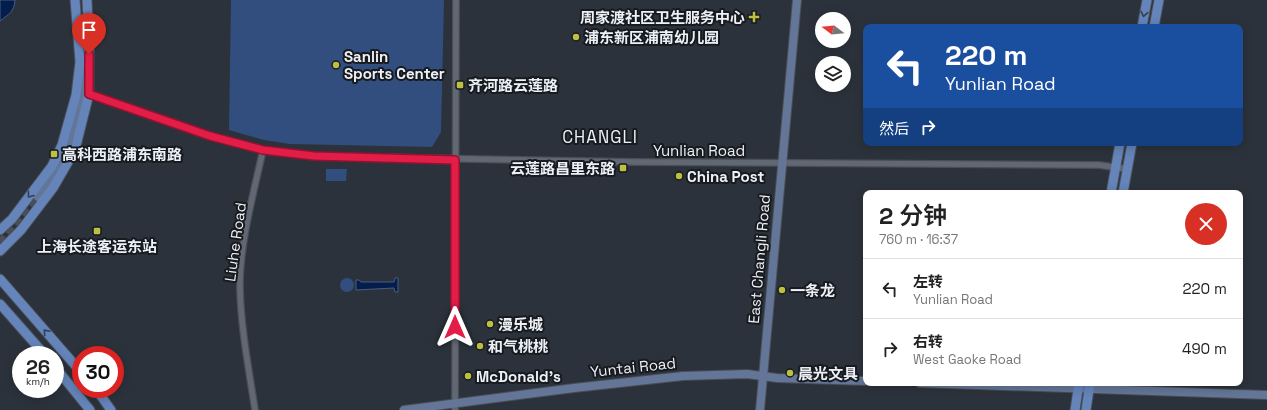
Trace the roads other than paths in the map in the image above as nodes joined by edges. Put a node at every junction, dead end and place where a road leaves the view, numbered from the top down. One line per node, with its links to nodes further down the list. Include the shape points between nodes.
1 (75, 0): 21 (main road, one-way to 21, via 80,62 76,95 62,144 52,166 12,219)
2 (87, 0): 9 (main road)
3 (456, 0): 14 (street)
4 (797, 0): 15 (street, East Changli Road)
5 (1147, 0): 7 (main road, one-way to 7)
6 (1159, 0): 8 (main road)
7 (1143, 24)
8 (1155, 24)
9 (89, 54): 10 (main road); 20 (street, via 82,101 68,146)
10 (89, 94): 13 (street, Yunlian Road, via 204,134); 22 (main road, via 75,150 53,188 21,230)
11 (1119, 146): 16 (main road)
12 (1131, 146): 17 (main road)
13 (263, 150): 14 (street, Yunlian Road, via 314,156); 37 (street, Liuhe Road, via 242,258 240,287 241,316)
14 (455, 160): 15 (street, Yunlian Road); 34 (street)
15 (782, 162): 16 (street, Yunlian Road); 27 (street, East Changli Road)
16 (1115, 167): 17 (street, Yunlian Road); 18 (main road)
17 (1127, 170): 19 (main road)
18 (1111, 190)
19 (1124, 190)
20 (38, 197)
21 (0, 230)
22 (0, 251)
23 (0, 279): 26 (main road, one-way to 23)
24 (0, 304): 25 (main road)
25 (37, 346)
26 (72, 362)
27 (763, 376): 29 (street, Yuntai Road); 34 (street, Yuntai Road, via 747,374 676,377 574,388); 39 (street, East Changli Road)
28 (64, 378): 35 (main road)
29 (863, 381)
30 (1079, 386): 31 (street); 40 (main road)
31 (1090, 386): 32 (street); 41 (main road)
32 (1267, 395)
33 (102, 398): 36 (main road)
34 (455, 407): 38 (street, Yuntai Road)
35 (90, 410)
36 (111, 410)
37 (255, 410)
38 (404, 410)
39 (760, 410)
40 (1075, 410)
41 (1086, 410)

